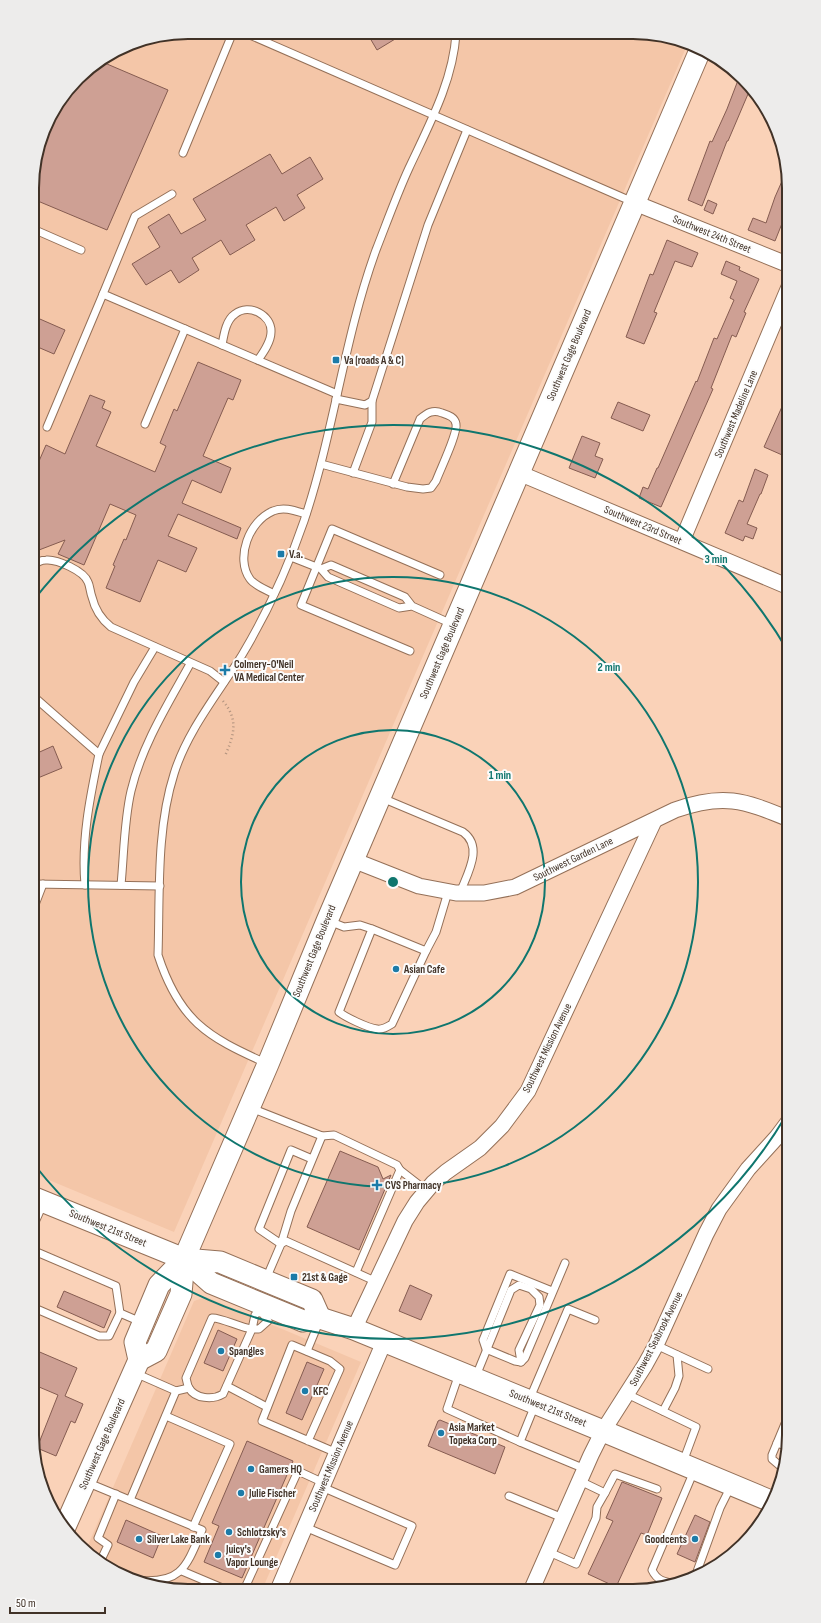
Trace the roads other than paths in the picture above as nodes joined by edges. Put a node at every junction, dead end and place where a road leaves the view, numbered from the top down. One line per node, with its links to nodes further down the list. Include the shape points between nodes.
1 (230, 39): 7 (lane)
2 (259, 39): 5 (lane)
3 (455, 39): 5 (lane, via 450,72)
4 (699, 54): 9 (main road, Southwest Gage Boulevard)
5 (433, 115): 6 (lane); 18 (lane, via 375,253 353,324)
6 (466, 130): 9 (lane); 19 (lane, via 428,225)
7 (183, 153)
8 (172, 194): 13 (lane, via 134,216)
9 (635, 203): 12 (street, Southwest 24th Street); 24 (main road, Southwest Gage Boulevard)
10 (39, 232): 11 (lane)
11 (81, 250)
12 (782, 262)
13 (103, 294): 15 (lane); 21 (lane)
14 (782, 304): 27 (street, Southwest Madeline Lane)
15 (185, 329): 16 (lane); 20 (lane)
16 (222, 345): 17 (lane); 17 (lane, via 227,324 234,314 242,310 260,312 267,318 272,334)
17 (258, 360): 18 (lane)
18 (336, 396): 19 (lane, via 365,404); 22 (lane)
19 (372, 401): 23 (lane, via 372,422)
20 (145, 424)
21 (47, 426)
22 (321, 464): 23 (lane); 26 (lane)
23 (353, 473): 25 (lane)
24 (519, 473): 27 (street, Southwest 23rd Street); 35 (main road, Southwest Gage Boulevard)
25 (394, 484): 25 (lane, via 431,488 455,433 456,424 451,416 438,411 427,413 420,419)
26 (306, 514): 28 (lane); 33 (lane, via 287,509 273,510 263,517 249,536 244,552 244,566 251,581)
27 (682, 541): 32 (street, Southwest 23rd Street)
28 (291, 557): 30 (lane); 33 (lane)
29 (39, 562): 36 (lane, via 57,560 82,574 88,581 95,609 104,621 111,627)
30 (318, 568): 31 (lane, via 332,529); 34 (lane, via 328,577 399,608); 34 (lane, via 330,565 404,597); 37 (lane, via 301,605)
31 (440, 574)
32 (782, 583)
33 (274, 594): 39 (lane)
34 (412, 606): 35 (lane)
35 (454, 625): 42 (main road, Southwest Gage Boulevard)
36 (155, 647): 38 (lane); 41 (lane, via 134,682)
37 (410, 651)
38 (190, 664): 39 (lane, via 210,671); 49 (lane, via 150,739 133,784 127,815)
39 (224, 682): 50 (lane, via 191,735 174,772 162,824)
40 (39, 701): 41 (lane)
41 (100, 754): 48 (lane, via 86,821 83,869)
42 (380, 797): 45 (main road, Southwest Gage Boulevard); 52 (lane, via 469,836 473,853)
43 (782, 814): 44 (street, Southwest Garden Lane, via 739,801 717,800 695,803)
44 (654, 821): 52 (street, Southwest Garden Lane, via 514,887 484,893); 62 (street, Southwest Mission Avenue, via 528,1091 511,1115 486,1142 446,1172)
45 (353, 860): 52 (street, Southwest Garden Lane, via 419,886); 53 (main road, Southwest Gage Boulevard)
46 (39, 884): 47 (lane)
47 (43, 884): 48 (lane); 51 (lane)
48 (85, 885): 49 (lane)
49 (121, 885): 50 (lane)
50 (160, 886): 56 (lane, via 158,955 174,995 190,1017 211,1035)
51 (39, 893)
52 (454, 893): 55 (lane)
53 (326, 921): 54 (lane); 56 (main road, Southwest Gage Boulevard)
54 (372, 929): 55 (lane); 55 (lane, via 339,1012 344,1016 377,1029 392,1024)
55 (426, 951)
56 (268, 1064): 57 (main road, Southwest Gage Boulevard)
57 (249, 1108): 59 (lane); 66 (main road, Southwest Gage Boulevard)
58 (782, 1130): 81 (street, Southwest Seabrook Avenue, via 748,1169 719,1209)
59 (322, 1136): 60 (lane); 61 (lane, via 334,1135 397,1165)
60 (312, 1159): 64 (lane); 64 (lane, via 290,1150 259,1229)
61 (400, 1170): 62 (lane); 68 (lane)
62 (426, 1191): 70 (street, Southwest Mission Avenue, via 405,1221)
63 (39, 1199): 66 (main road, Southwest 21st Street)
64 (281, 1244): 68 (lane, via 286,1241); 69 (lane)
65 (39, 1253): 73 (lane, via 116,1286)
66 (184, 1259): 69 (main road, Southwest 21st Street, via 220,1262); 74 (main road, Southwest 21st Street, via 211,1283); 77 (main road, Southwest Gage Boulevard, via 160,1285); 86 (main road, Southwest Gage Boulevard, via 181,1294 156,1351)
67 (565, 1263): 71 (lane)
68 (356, 1272): 70 (lane)
69 (265, 1281): 75 (main road, Southwest 21st Street, via 312,1300)
70 (377, 1282): 79 (street, Southwest Mission Avenue)
71 (552, 1291): 82 (lane, via 510,1274 483,1340); 85 (lane, via 525,1358)
72 (39, 1310): 73 (lane, via 99,1336 109,1336)
73 (120, 1313): 77 (lane)
74 (266, 1314): 75 (main road, Southwest 21st Street, via 303,1321); 78 (lane, via 259,1329); 78 (lane, via 258,1312 255,1315)
75 (320, 1318): 79 (main road, Southwest 21st Street); 83 (lane)
76 (595, 1320): 93 (lane, via 568,1309)
77 (143, 1323): 86 (main road, Southwest Gage Boulevard, via 135,1342)
78 (252, 1329): 89 (lane); 90 (lane, via 242,1328 217,1317 212,1318 186,1378)
79 (354, 1329): 80 (main road, Southwest 21st Street)
80 (384, 1342): 88 (main road, Southwest 21st Street); 103 (street, Southwest Mission Avenue)
81 (656, 1345): 84 (lane); 92 (street, Southwest Seabrook Avenue)
82 (486, 1349): 85 (lane); 85 (lane, via 511,1290 519,1285 532,1289 539,1297 540,1305 519,1350); 88 (lane)
83 (307, 1351): 94 (lane, via 292,1345); 99 (lane, via 330,1361 340,1369)
84 (677, 1355): 87 (lane); 95 (lane, via 678,1376)
85 (521, 1362)
86 (136, 1366): 91 (lane); 107 (main road, Southwest Gage Boulevard)
87 (708, 1369)
88 (468, 1375): 93 (main road, Southwest 21st Street); 100 (lane, via 447,1408)
89 (227, 1386): 90 (lane, via 223,1394 216,1398 205,1398); 94 (lane)
90 (189, 1388): 91 (lane)
91 (176, 1391): 96 (lane)
92 (627, 1394): 95 (lane); 97 (street, Southwest Seabrook Avenue)
93 (532, 1402): 97 (main road, Southwest 21st Street); 100 (lane)
94 (267, 1407): 99 (lane, via 262,1421)
95 (663, 1411): 105 (lane, via 696,1427)
96 (166, 1416): 114 (lane); 118 (lane, via 230,1444)
97 (604, 1431): 105 (main road, Southwest 21st Street); 106 (street, Southwest Seabrook Avenue)
98 (782, 1434): 101 (lane)
99 (308, 1441): 103 (lane)
100 (520, 1442): 106 (lane)
101 (777, 1443): 102 (lane); 104 (lane, via 772,1459)
102 (782, 1445)
103 (337, 1453): 108 (street, Southwest Mission Avenue)
104 (779, 1465)
105 (689, 1467): 109 (main road, Southwest 21st Street); 125 (lane, via 652,1570 655,1577)
106 (582, 1475): 111 (lane); 116 (street, Southwest Seabrook Avenue)
107 (86, 1482): 112 (lane); 117 (main road, Southwest Gage Boulevard)
108 (323, 1485): 119 (street, Southwest Mission Avenue); 119 (lane, via 412,1526 395,1565); 127 (lane, via 298,1471)
109 (732, 1485): 115 (main road, Southwest 21st Street); 123 (lane, via 720,1508)
110 (657, 1490): 111 (lane, via 615,1474)
111 (605, 1493): 120 (lane, via 597,1507 596,1518 576,1564)
112 (116, 1494): 114 (lane); 121 (lane, via 98,1538 108,1545)
113 (508, 1496): 116 (lane)
114 (130, 1500): 118 (lane)
115 (768, 1500)
116 (563, 1518): 120 (street, Southwest Seabrook Avenue)
117 (67, 1522)
118 (193, 1527): 122 (lane, via 202,1530)
119 (305, 1527): 128 (street, Southwest Mission Avenue)
120 (548, 1552): 129 (street, Southwest Seabrook Avenue)
121 (102, 1557)
122 (182, 1570): 124 (lane, via 171,1578); 126 (lane)
123 (698, 1570)
124 (155, 1580)
125 (662, 1581)
126 (214, 1584)
127 (247, 1584)
128 (281, 1584)
129 (534, 1584)

